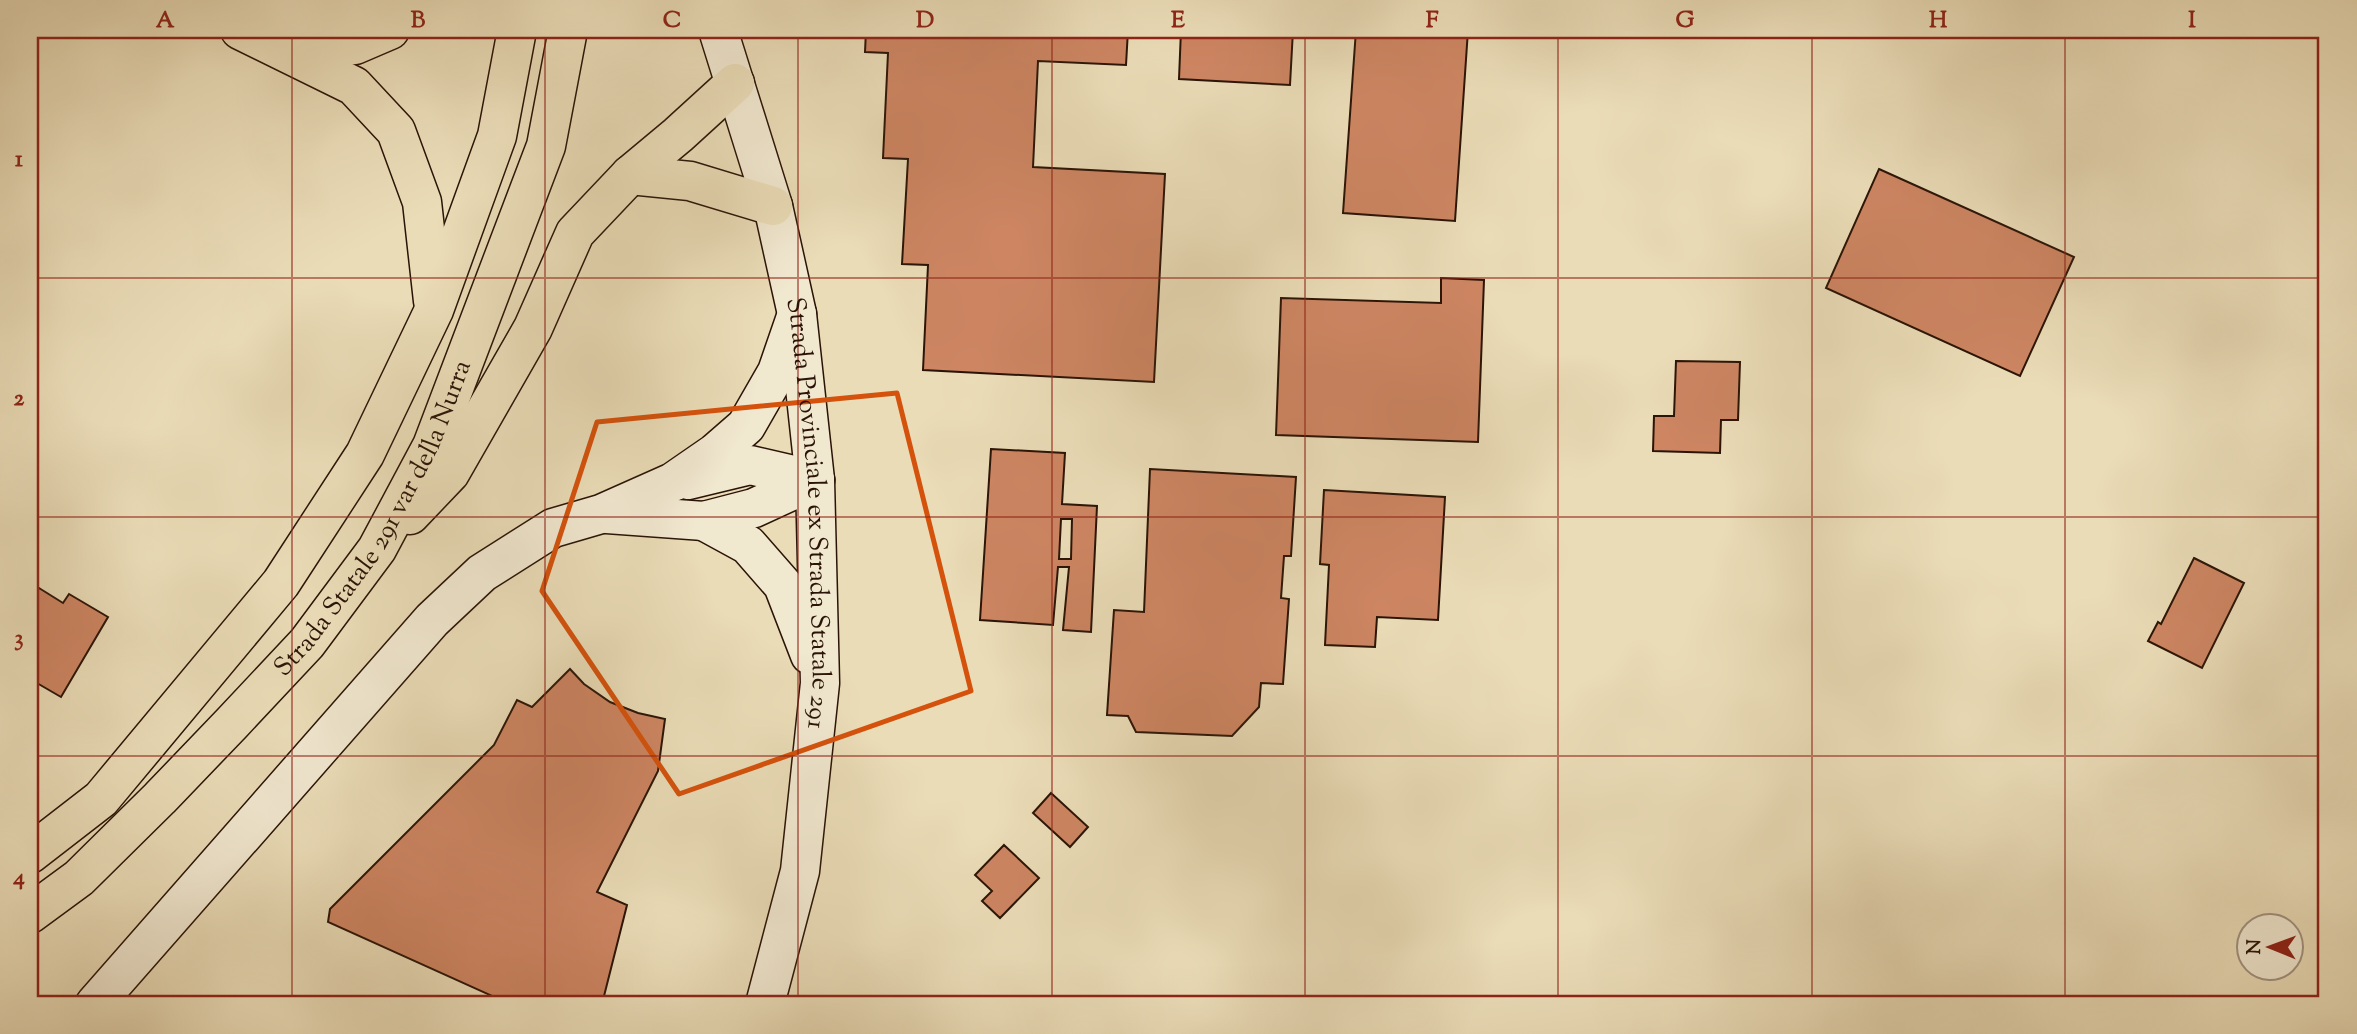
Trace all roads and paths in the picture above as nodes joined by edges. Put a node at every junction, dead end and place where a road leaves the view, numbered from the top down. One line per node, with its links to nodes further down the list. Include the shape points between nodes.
1 (240, 30): 6 (highway)
2 (390, 30): 6 (highway, via 355,45)
3 (517, 30): 10 (highway, Strada Statale 291 var della Nurra, via 498,136)
4 (568, 30): 16 (highway, Strada Statale 291 var della Nurra, via 546,146 432,446)
5 (718, 30): 7 (street, Strada Provinciale ex Strada Statale 291)
6 (291, 54): 10 (highway, via 354,86 396,131 422,202)
7 (735, 83): 8 (highway); 9 (street, Strada Provinciale ex Strada Statale 291)
8 (630, 175): 9 (highway, via 690,181); 16 (highway, via 575,233 533,328 450,473)
9 (773, 206): 11 (street, Strada Provinciale ex Strada Statale 291)
10 (434, 310): 18 (highway, Strada Statale 291 var della Nurra, via 365,454 281,583 101,799)
11 (797, 314): 12 (street, Strada Provinciale ex Strada Statale 291); 13 (street, via 777,372 746,426)
12 (815, 480): 13 (street, via 750,465); 15 (street, via 754,508); 17 (street, Strada Provinciale ex Strada Statale 291)
13 (673, 482): 14 (street)
14 (601, 514): 15 (street); 20 (street, via 553,528 482,573 432,620)
15 (704, 521): 17 (street, via 748,545 783,585)
16 (377, 549): 19 (highway, Strada Statale 291 var della Nurra, via 307,643 196,761 79,878)
17 (820, 683): 21 (street, Strada Provinciale ex Strada Statale 291, via 800,871)
18 (30, 854)
19 (30, 914)
20 (95, 1004)
21 (765, 1004)

